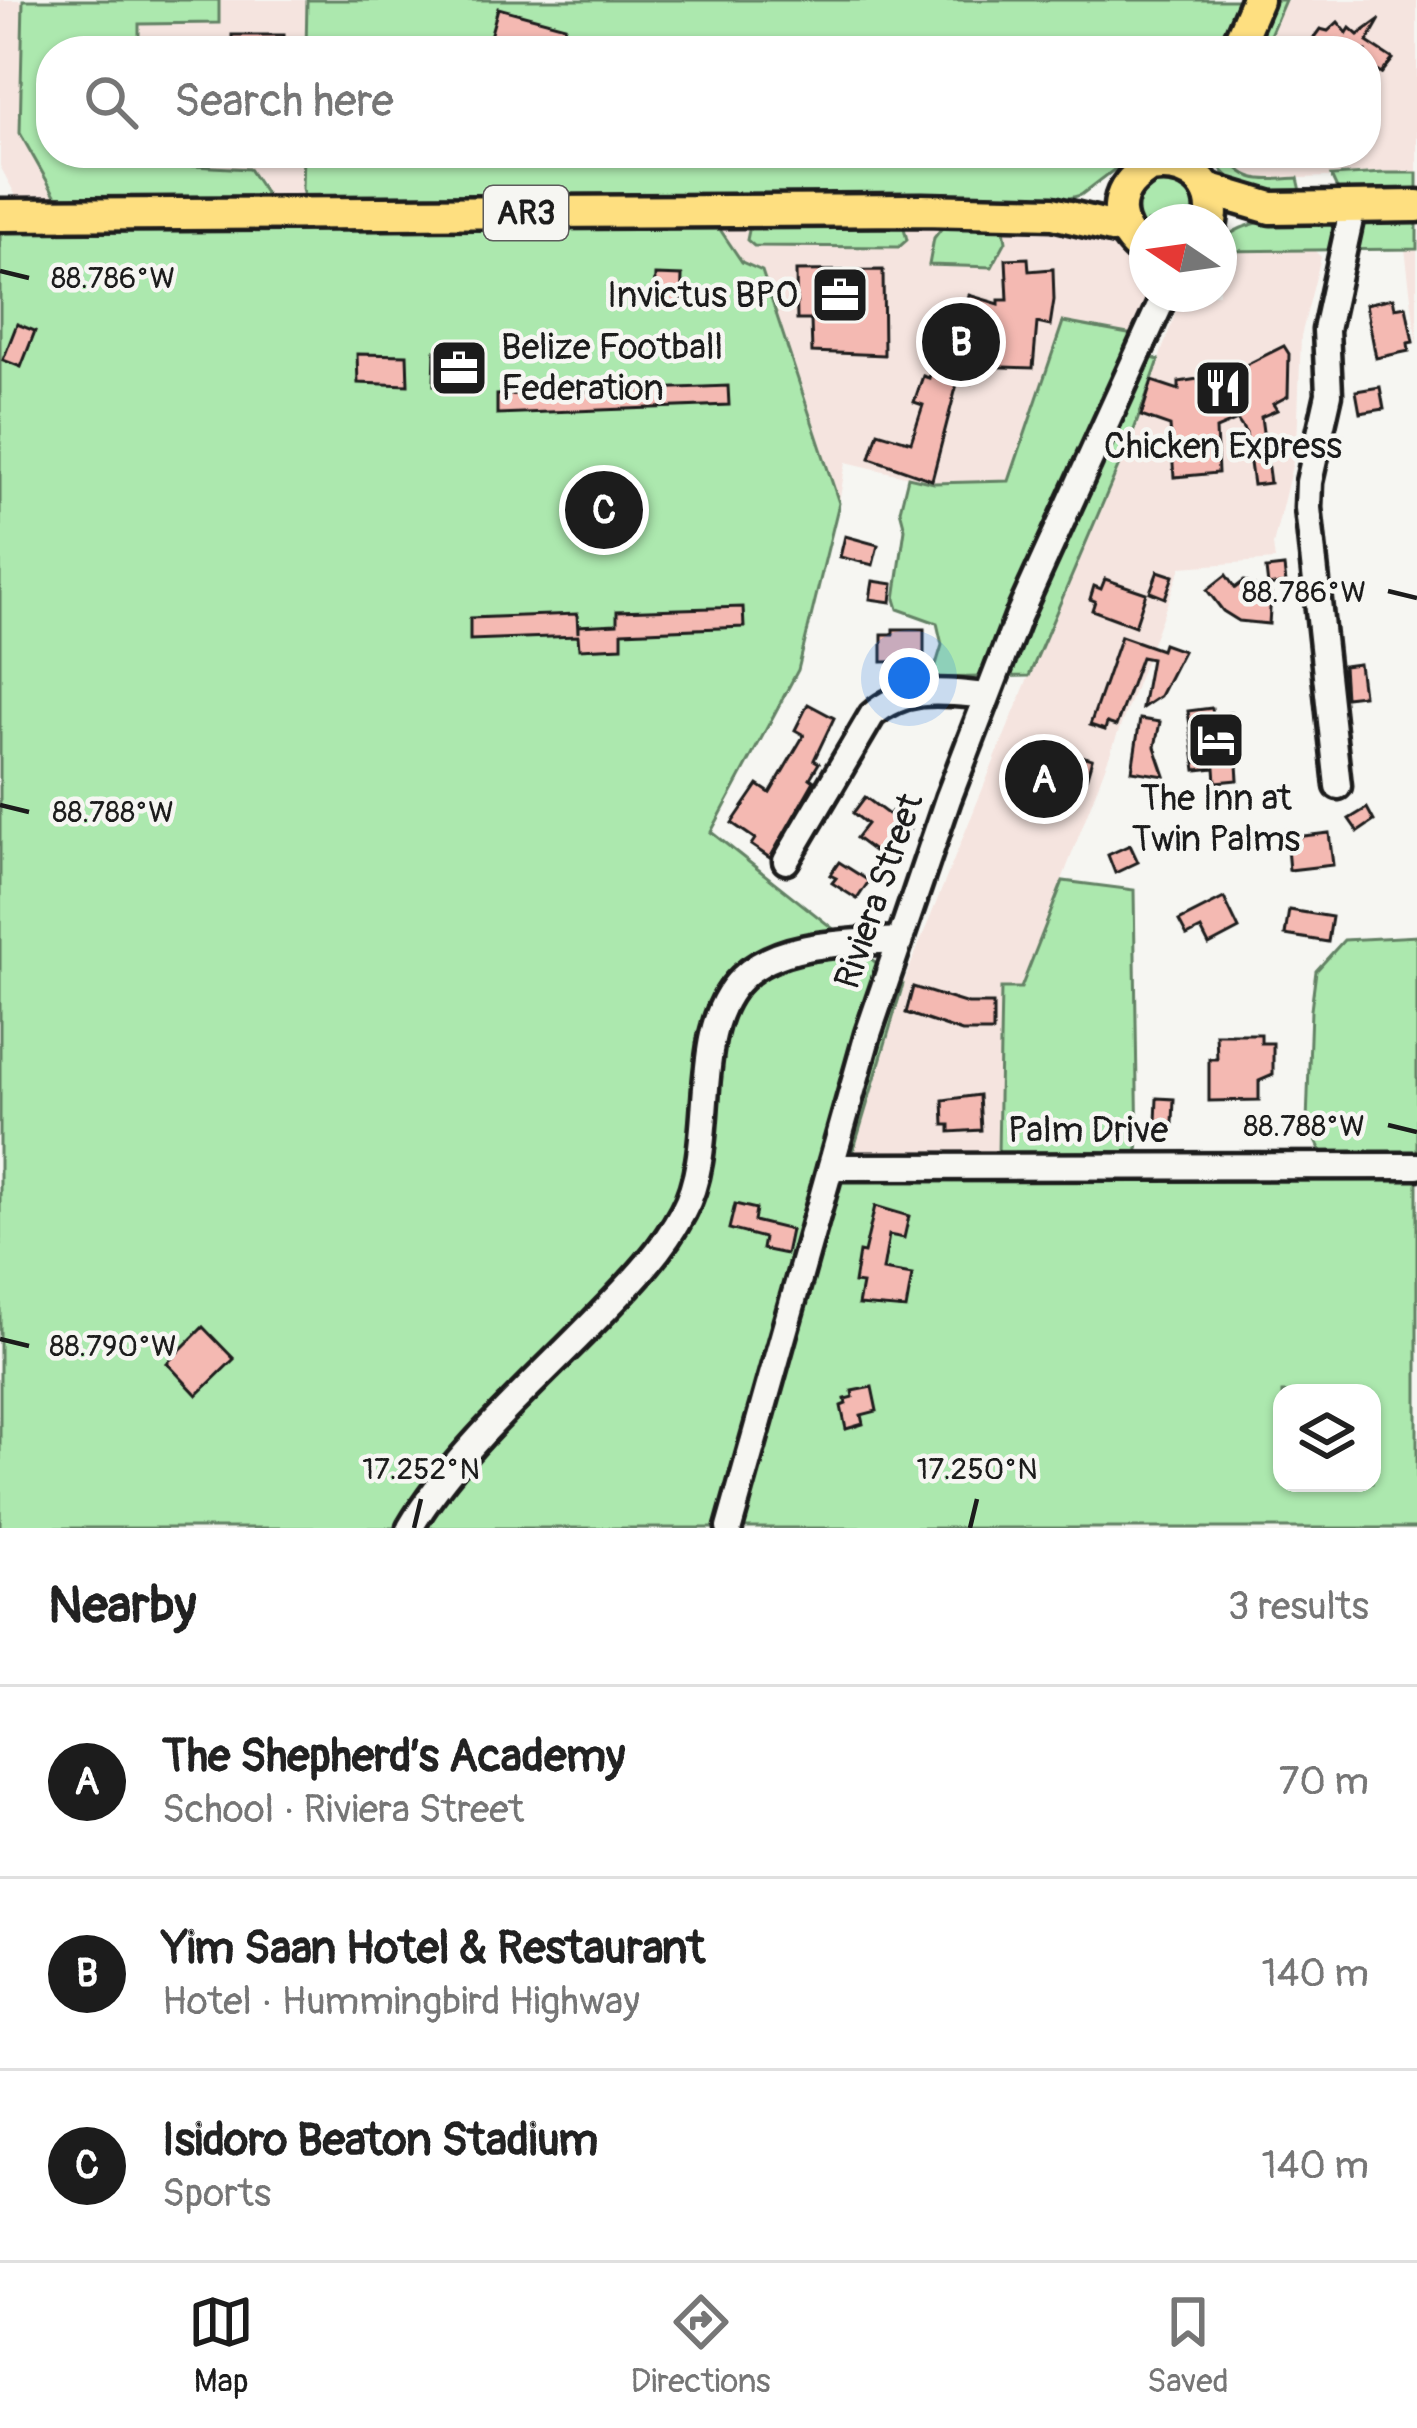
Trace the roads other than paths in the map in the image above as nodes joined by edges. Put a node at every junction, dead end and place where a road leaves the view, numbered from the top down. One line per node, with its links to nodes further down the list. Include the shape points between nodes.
1 (1257, 0): 2 (main road)
2 (1241, 36)
3 (1149, 168): 9 (main road, AR3)
4 (1150, 168): 12 (main road, via 1120,205)
5 (1205, 175): 8 (main road)
6 (1353, 206): 7 (main road); 8 (main road); 16 (street, via 1326,330 1329,394 1308,508)
7 (1417, 206)
8 (1271, 208): 11 (main road)
9 (1053, 213): 10 (main road, AR3); 12 (main road, AR3)
10 (0, 215)
11 (1237, 217)
12 (1124, 230): 13 (main road)
13 (1129, 235)
14 (1155, 312): 15 (street, Riviera Street)
15 (987, 696): 17 (street, via 908,693 883,705); 18 (street, Riviera Street)
16 (1338, 786)
17 (786, 861)
18 (898, 940): 20 (street, Riviera Street); 21 (street, via 787,954 755,967 733,988 717,1022 695,1181 676,1225 440,1483)
19 (1417, 1166): 20 (street, Palm Drive)
20 (830, 1167): 22 (street, Riviera Street)
21 (410, 1528)
22 (729, 1528)

